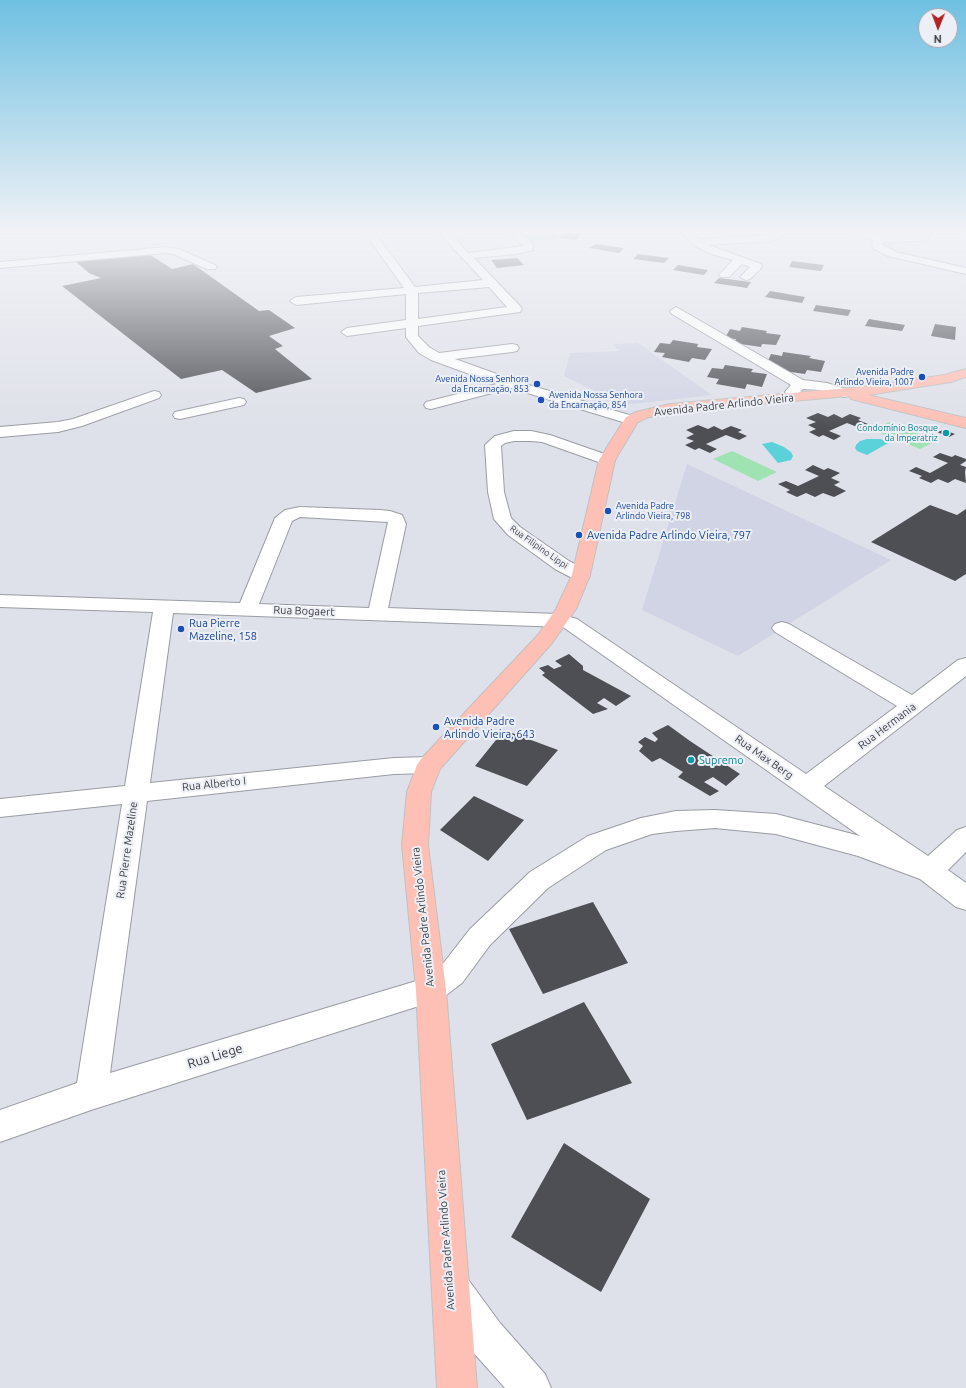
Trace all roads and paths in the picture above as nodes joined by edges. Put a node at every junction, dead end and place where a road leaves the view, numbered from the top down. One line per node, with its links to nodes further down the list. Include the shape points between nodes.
1 (333, 298): 4 (street)
2 (412, 298): 6 (street)
3 (506, 298): 6 (street, via 516,309)
4 (296, 301)
5 (676, 311): 12 (street)
6 (411, 324): 7 (street); 9 (street, via 412,337 418,346)
7 (347, 332)
8 (512, 348): 9 (street)
9 (436, 357): 11 (street)
10 (966, 373): 14 (main road)
11 (511, 384): 16 (street); 18 (street)
12 (797, 391): 14 (main road, Avenida Padre Arlindo Vieira); 14 (street, via 822,386); 18 (main road, Avenida Padre Arlindo Vieira, via 670,408)
13 (154, 395): 20 (street, via 77,423)
14 (850, 395): 19 (main road)
15 (239, 402): 17 (street)
16 (431, 405)
17 (180, 415)
18 (631, 420): 21 (main road, Avenida Padre Arlindo Vieira)
19 (966, 423)
20 (0, 432)
21 (607, 460): 22 (main road, Avenida Padre Arlindo Vieira); 22 (street, Rua Filipino Lippi, via 545,438 531,436 500,439 493,445 496,492 503,519 514,531 562,565)
22 (581, 575): 27 (main road, Avenida Padre Arlindo Vieira)
23 (0, 601): 24 (street, Rua Bogaert)
24 (164, 606): 25 (street, Rua Bogaert); 33 (street, Rua Pierre Mazeline)
25 (247, 609): 26 (street, Rua Bogaert); 26 (street, via 284,518 295,512 316,512 380,515 396,519)
26 (378, 614): 27 (street, Rua Bogaert)
27 (560, 620): 31 (main road, Avenida Padre Arlindo Vieira, via 545,640); 32 (street, Rua Max Berg, via 576,627)
28 (782, 628): 30 (street)
29 (966, 665): 30 (street, Rua Hermania)
30 (914, 706): 32 (street, Rua Hermania)
31 (429, 765): 33 (street, Rua Alberto I, via 394,766); 38 (main road, Avenida Padre Arlindo Vieira, via 419,792 416,845)
32 (807, 786): 36 (street, Rua Max Berg)
33 (136, 792): 34 (street, Rua Alberto I); 39 (street, Rua Pierre Mazeline)
34 (0, 808)
35 (966, 837): 36 (street)
36 (929, 871): 37 (street, Rua Max Berg); 38 (street, Rua Liege, via 862,847 776,824 715,819 650,825 597,843 539,880 480,936 452,974)
37 (966, 899)
38 (431, 990): 39 (street, Rua Liege); 41 (main road, Avenida Padre Arlindo Vieira)
39 (91, 1094): 40 (street, Rua Liege)
40 (0, 1126)
41 (449, 1283): 42 (main road, Avenida Padre Arlindo Vieira); 43 (street, via 486,1337)
42 (457, 1388)
43 (531, 1388)

